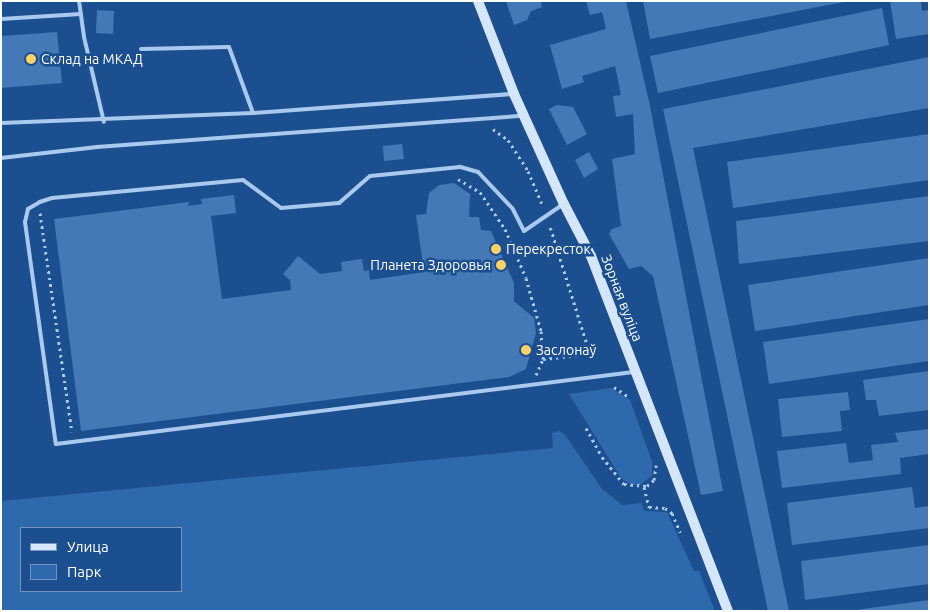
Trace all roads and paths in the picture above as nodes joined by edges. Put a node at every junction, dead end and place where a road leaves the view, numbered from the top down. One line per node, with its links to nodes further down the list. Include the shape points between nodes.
1 (79, 1): 3 (lane)
2 (478, 1): 6 (street, Зорная вуліца)
3 (80, 14): 4 (lane); 10 (lane)
4 (1, 19)
5 (141, 49): 7 (lane, via 229,47)
6 (514, 94): 7 (lane); 8 (street, Зорная вуліца)
7 (253, 113): 10 (lane)
8 (524, 116): 9 (lane); 14 (street, Зорная вуліца)
9 (475, 117): 12 (lane); 16 (path, via 508,140 528,171)
10 (104, 122): 11 (lane)
11 (1, 123)
12 (1, 158)
13 (449, 174): 17 (path, via 480,192 505,229 526,278 541,331)
14 (564, 204): 16 (lane); 18 (street, Зорная вуліца, via 591,256)
15 (50, 210): 23 (path, via 40,211 69,414 72,433)
16 (546, 215): 17 (path, via 590,354); 19 (lane, via 524,231 513,209 478,172 460,167 370,176 339,203 281,208 243,180 52,198 28,209 25,222 56,444)
17 (543, 359): 19 (path, via 535,377)
18 (636, 372): 19 (lane); 27 (street, Зорная вуліца)
19 (548, 383)
20 (610, 386): 21 (path, via 620,388)
21 (634, 404)
22 (586, 428): 25 (path, via 602,457 624,484)
23 (82, 432)
24 (653, 455): 25 (path, via 657,463 654,480)
25 (644, 487): 26 (path, via 649,508 665,508 672,513)
26 (682, 537)
27 (728, 611)

